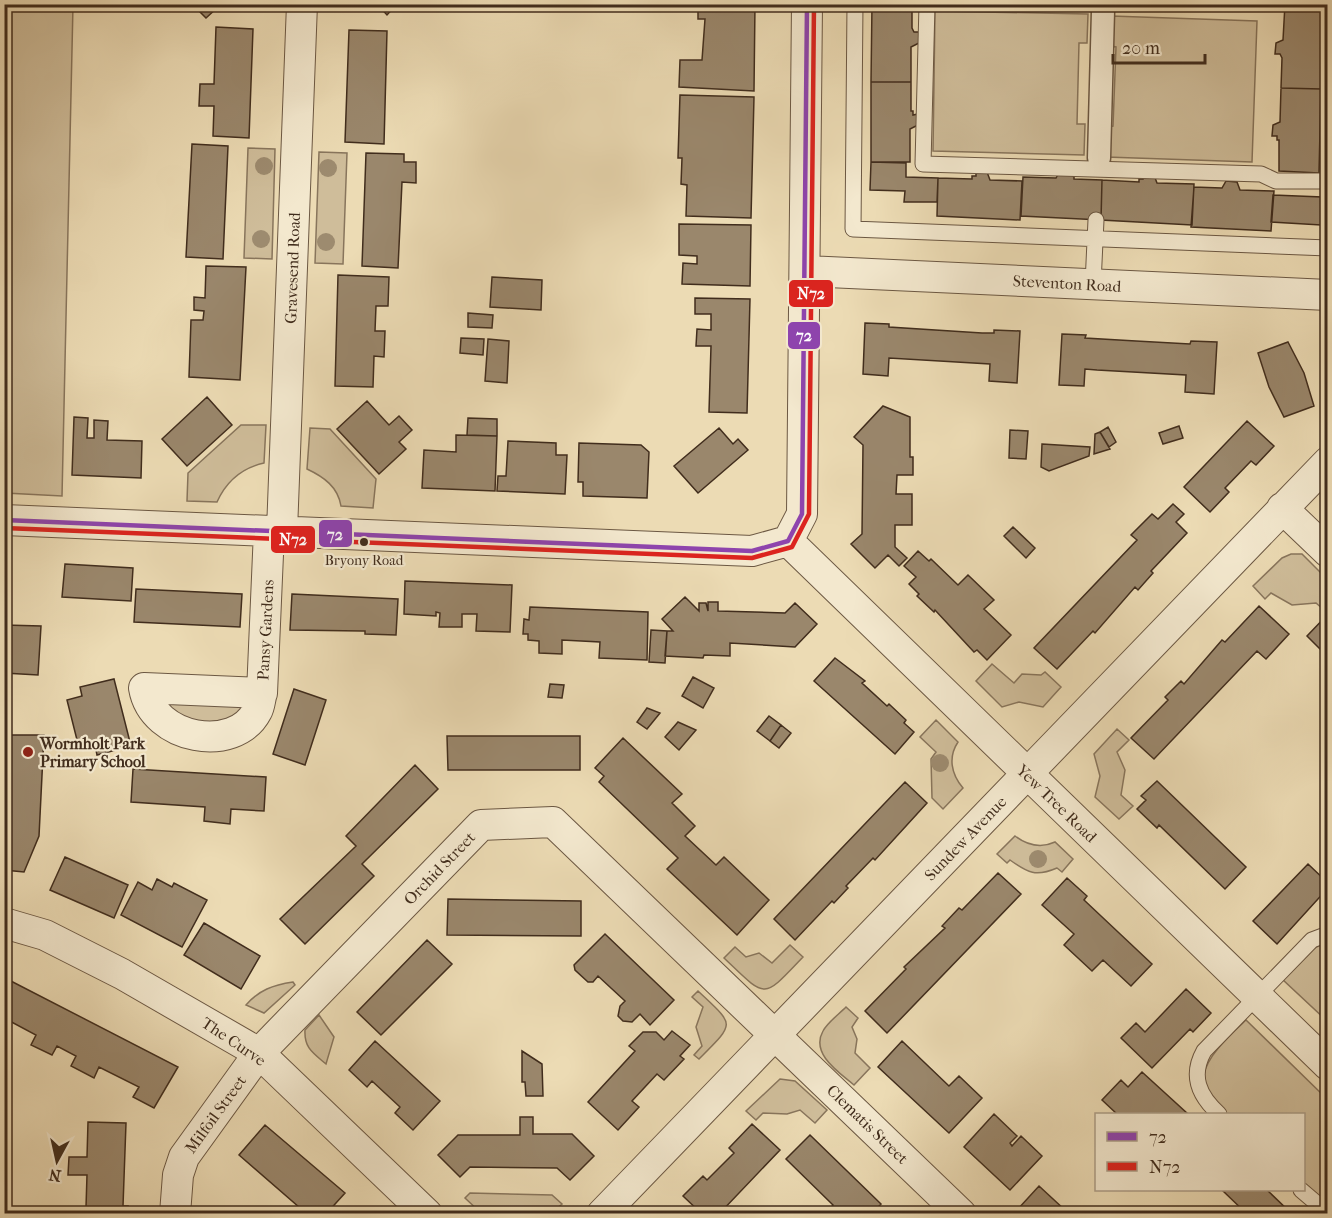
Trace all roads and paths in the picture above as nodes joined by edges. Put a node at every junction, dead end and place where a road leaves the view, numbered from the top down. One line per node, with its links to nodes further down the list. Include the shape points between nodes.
1 (302, 4): 17 (street, Gravesend Road)
2 (807, 4): 11 (street)
3 (855, 4): 9 (lane, via 853,229)
4 (927, 4): 6 (lane, via 923,164)
5 (1106, 8): 6 (street)
6 (1098, 169): 7 (lane, via 1262,174 1276,181)
7 (1328, 181)
8 (1096, 220): 9 (lane)
9 (1095, 239): 10 (lane); 12 (lane)
10 (1328, 248)
11 (806, 271): 12 (street, Steventon Road); 18 (street, via 802,514)
12 (1093, 284): 13 (street, Steventon Road)
13 (1328, 295)
14 (1328, 462): 15 (street, Sundew Avenue)
15 (1282, 508): 19 (street); 21 (street, Sundew Avenue)
16 (4, 520): 17 (street)
17 (276, 531): 18 (street, via 752,551); 20 (street, Pansy Gardens)
18 (788, 541): 21 (street, Yew Tree Road)
19 (1328, 552)
20 (262, 693)
21 (1027, 774): 24 (street, Yew Tree Road); 25 (street, Sundew Avenue)
22 (4, 923): 26 (street, The Curve, via 45,935 103,964)
23 (1328, 934): 24 (lane, via 1312,940)
24 (1257, 997): 27 (street, Yew Tree Road); 28 (lane, via 1197,1063 1200,1092)
25 (775, 1033): 26 (street, Orchid Street, via 553,822 515,823 481,825); 33 (street, Sundew Avenue); 34 (street, Clematis Street)
26 (259, 1053): 31 (street, Milfoil Street, via 183,1157); 32 (street, The Curve)
27 (1328, 1065)
28 (1218, 1113)
29 (1302, 1191): 30 (lane)
30 (1328, 1213)
31 (175, 1214)
32 (426, 1214)
33 (602, 1214)
34 (961, 1214)

